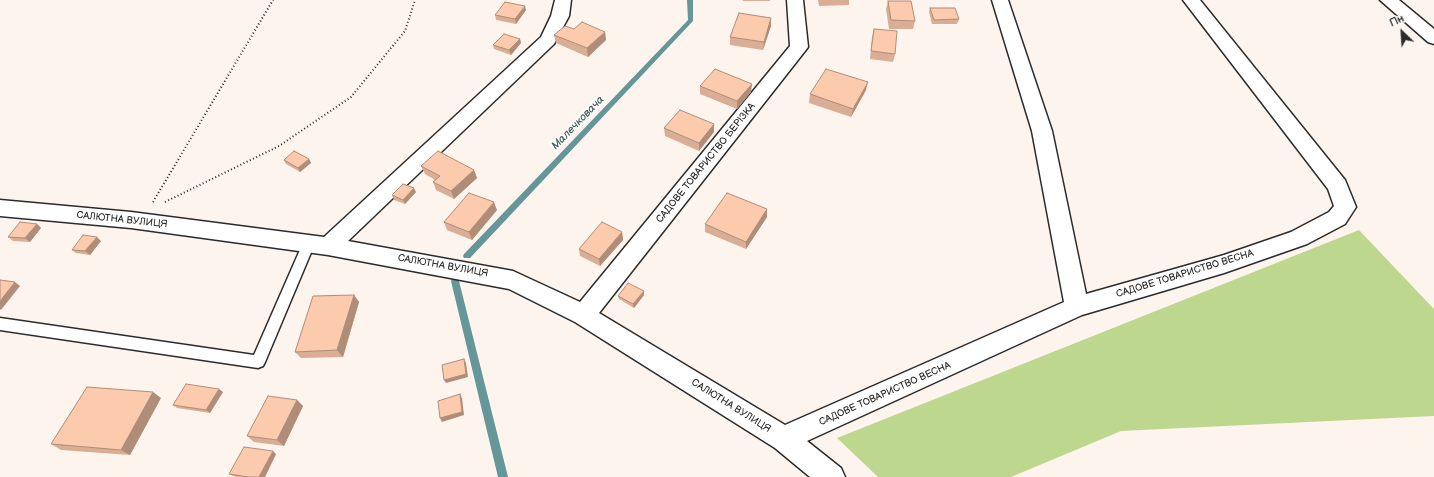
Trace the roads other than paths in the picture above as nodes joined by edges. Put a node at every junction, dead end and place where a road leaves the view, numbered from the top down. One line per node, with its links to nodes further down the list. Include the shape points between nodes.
1 (563, 0): 8 (street, via 560,16 548,40)
2 (795, 0): 10 (street, САДОВЕ ТОВАРИСТВО БЕРІЗКА, via 799,47)
3 (1000, 0): 9 (street, via 1042,131)
4 (1191, 0): 9 (street, САДОВЕ ТОВАРИСТВО ВЕСНА, via 1338,186 1345,207 1337,218 1299,238 1224,264)
5 (1388, 0): 6 (street)
6 (1434, 38)
7 (0, 208): 8 (street, САЛЮТНА ВУЛИЦЯ, via 139,216)
8 (319, 244): 10 (street, САЛЮТНА ВУЛИЦЯ, via 513,280); 11 (lane, via 258,362)
9 (1077, 307): 12 (street, САДОВЕ ТОВАРИСТВО ВЕСНА)
10 (583, 315): 12 (street, САЛЮТНА ВУЛИЦЯ)
11 (0, 324)
12 (784, 439): 13 (street, САЛЮТНА ВУЛИЦЯ)
13 (831, 477)

